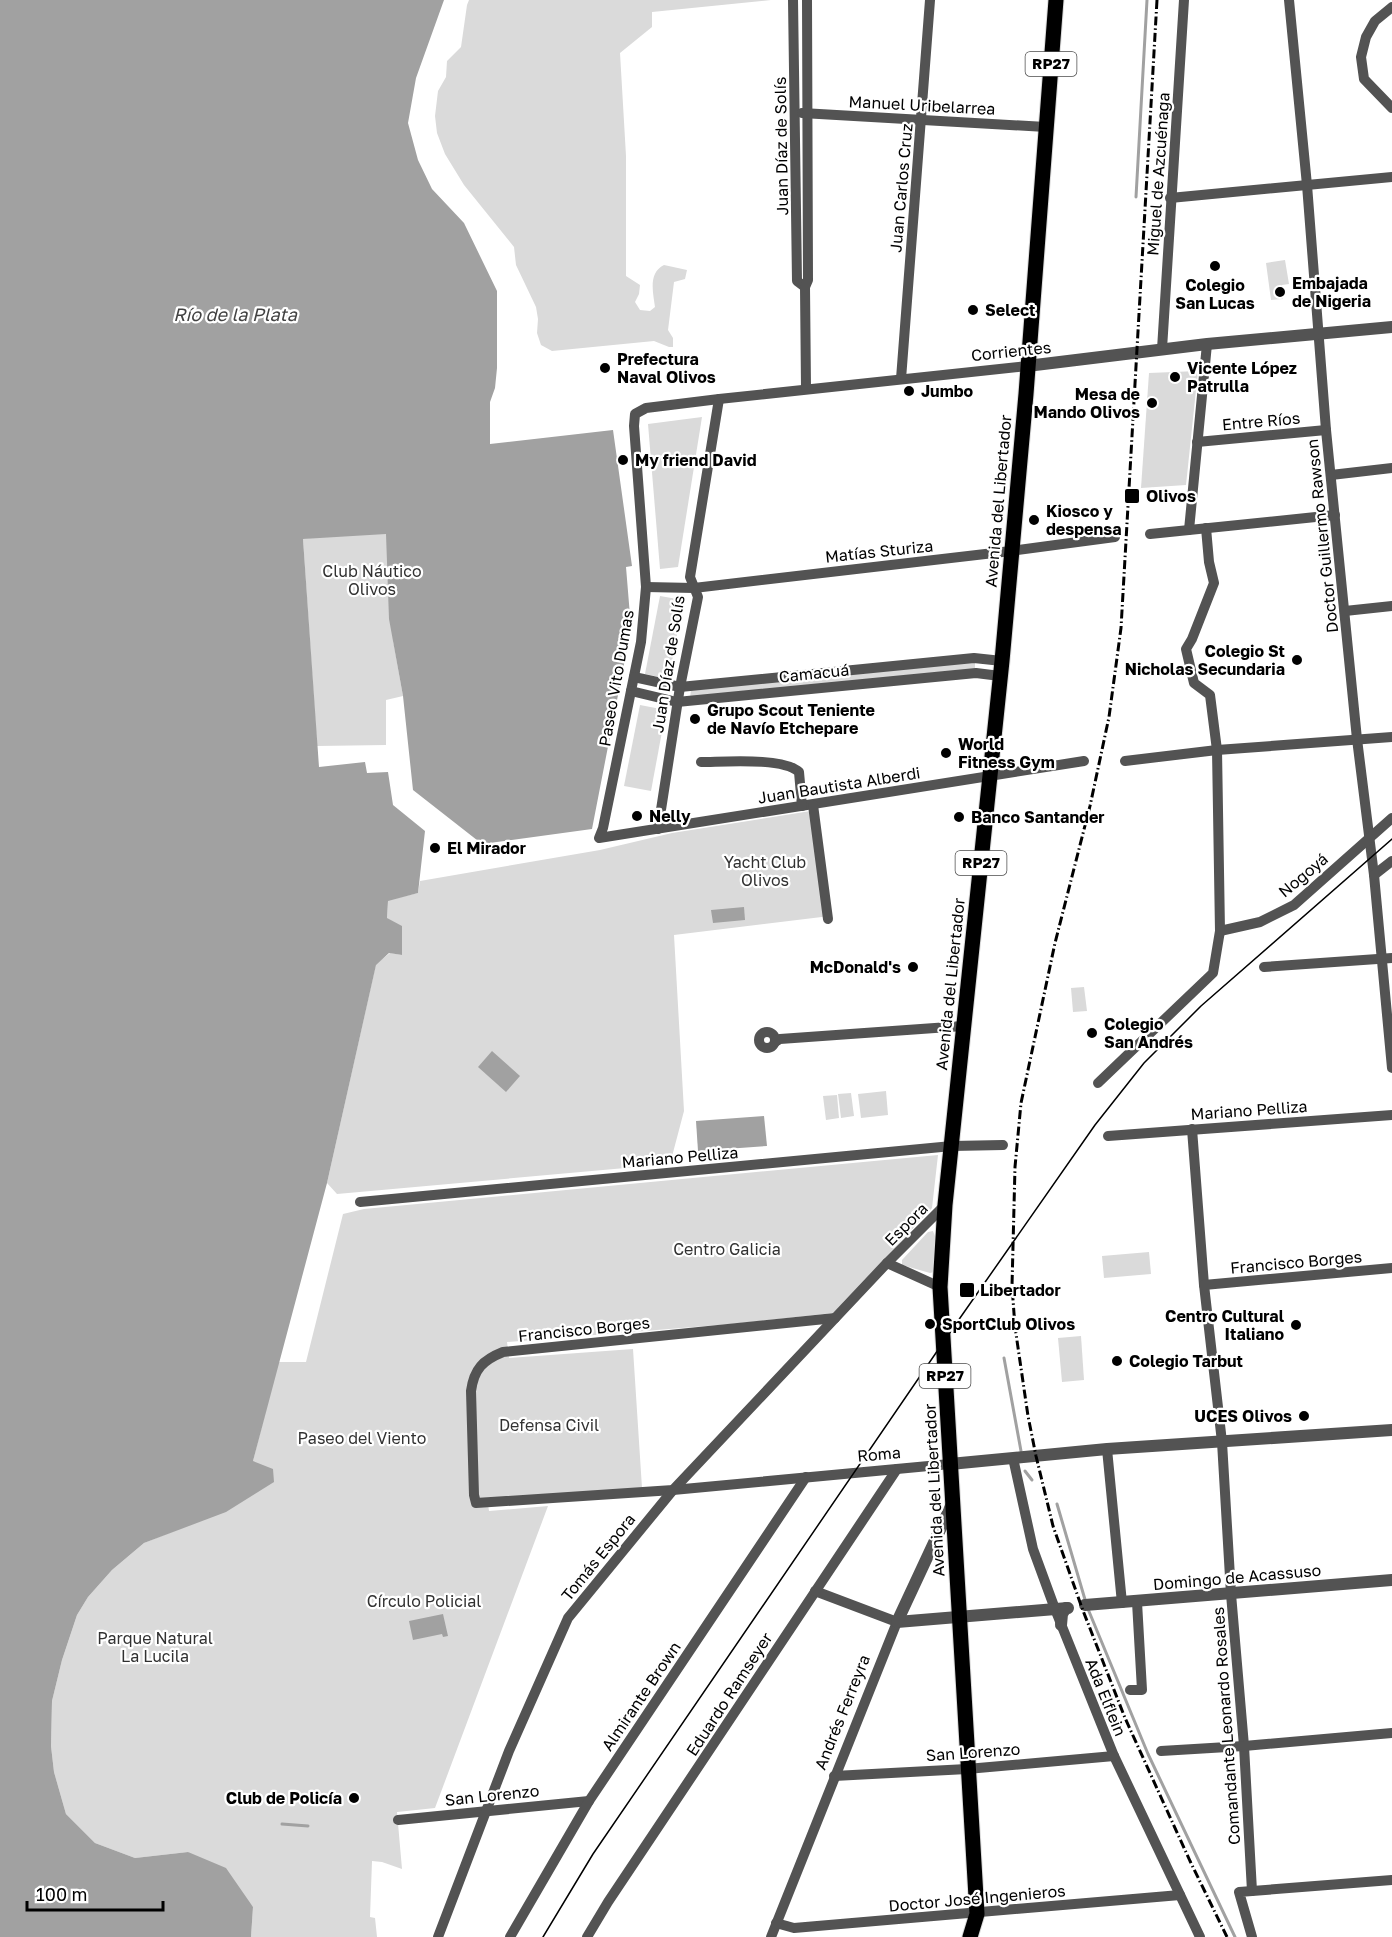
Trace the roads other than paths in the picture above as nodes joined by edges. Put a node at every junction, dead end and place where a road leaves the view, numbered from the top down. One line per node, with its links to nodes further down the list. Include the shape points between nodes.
1 (793, 0): 9 (street, Juan Díaz de Solís)
2 (807, 0): 10 (street, Juan Díaz de Solís)
3 (930, 0): 11 (street, Juan Carlos Cruz)
4 (1056, 0): 12 (main road, Avenida del Libertador / RP27)
5 (1184, 0): 15 (street, Miguel de Azcuénaga)
6 (1289, 0): 14 (street, Doctor Guillermo Rawson)
7 (1392, 7): 8 (street, via 1375,21 1361,57 1364,80)
8 (1392, 108)
9 (796, 113): 10 (street, Manuel Uribelarrea); 16 (street, Juan Díaz de Solís, via 797,281)
10 (808, 113): 11 (street, Manuel Uribelarrea); 16 (street, Juan Díaz de Solís, via 808,280)
11 (922, 119): 12 (street, Manuel Uribelarrea); 22 (street, Juan Carlos Cruz)
12 (1046, 127): 21 (main road, Avenida del Libertador / RP27)
13 (1392, 177): 14 (street)
14 (1307, 185): 15 (street); 18 (street, Doctor Guillermo Rawson)
15 (1170, 198): 20 (street, Miguel de Azcuénaga)
16 (804, 287): 23 (street, Juan Díaz de Solís)
17 (1392, 327): 18 (street, Corrientes)
18 (1319, 334): 19 (street, Corrientes); 26 (street, Doctor Guillermo Rawson)
19 (1207, 344): 20 (street, Corrientes); 27 (street)
20 (1162, 349): 21 (street, Corrientes)
21 (1027, 366): 22 (street, Corrientes); 35 (main road, Avenida del Libertador / RP27)
22 (901, 379): 23 (street, Corrientes)
23 (806, 388): 24 (street, Corrientes)
24 (719, 399): 25 (street, Corrientes, via 646,408); 37 (street, Juan Díaz de Solís, via 690,577)
25 (635, 414): 36 (street, Paseo Vito Dumas)
26 (1326, 430): 27 (street, Entre Ríos); 29 (street, Doctor Guillermo Rawson)
27 (1197, 442): 32 (street)
28 (1392, 468): 29 (street)
29 (1331, 475): 30 (street, Doctor Guillermo Rawson)
30 (1335, 515): 31 (street); 39 (street, Doctor Guillermo Rawson)
31 (1206, 528): 32 (street); 51 (street, via 1214,583 1186,649 1194,683 1210,695)
32 (1189, 530): 33 (street)
33 (1150, 534)
34 (1115, 537): 35 (street, Matías Sturiza)
35 (1011, 551): 37 (street, Matías Sturiza); 41 (main road, Avenida del Libertador / RP27)
36 (646, 587): 37 (street, Matías Sturiza); 42 (street, Paseo Vito Dumas)
37 (694, 588): 45 (street, Juan Díaz de Solís, via 698,597)
38 (1392, 606): 39 (street)
39 (1345, 611): 50 (street, Doctor Guillermo Rawson)
40 (912, 664): 41 (street, Camacuá, via 974,658); 43 (street, Camacuá); 44 (street)
41 (1001, 668): 44 (street, Camacuá); 55 (main road, Avenida del Libertador / RP27)
42 (634, 677): 45 (street, Camacuá); 46 (street, Paseo Vito Dumas)
43 (769, 679): 45 (street, Camacuá); 47 (street)
44 (913, 679): 47 (street, Camacuá)
45 (680, 687): 48 (street, Juan Díaz de Solís)
46 (632, 691): 48 (street, Camacuá); 59 (street, Paseo Vito Dumas)
47 (770, 693): 48 (street, Camacuá)
48 (677, 702): 58 (street, Juan Díaz de Solís)
49 (1392, 737): 50 (street)
50 (1357, 739): 51 (street); 60 (street, Doctor Guillermo Rawson)
51 (1217, 750): 53 (street); 64 (street)
52 (1084, 760): 55 (street, Juan Bautista Alberdi)
53 (1125, 761)
54 (701, 762): 56 (street, via 769,762 795,768)
55 (990, 777): 56 (street, Juan Bautista Alberdi); 67 (main road, Avenida del Libertador / RP27)
56 (807, 805): 58 (street, Juan Bautista Alberdi); 63 (street)
57 (1392, 818): 60 (street, Nogoyá)
58 (658, 829): 59 (street, Juan Bautista Alberdi)
59 (599, 838)
60 (1368, 839): 62 (street, Doctor Guillermo Rawson); 64 (street, Nogoyá, via 1294,905 1260,922)
61 (1392, 861): 62 (street)
62 (1374, 875): 65 (street, Doctor Guillermo Rawson)
63 (828, 919)
64 (1220, 931): 70 (street, via 1213,973)
65 (1387, 959): 66 (street); 69 (street, Doctor Guillermo Rawson)
66 (1264, 967)
67 (963, 1026): 68 (street); 75 (main road, Avenida del Libertador / RP27)
68 (776, 1039)
69 (1392, 1068)
70 (1098, 1083)
71 (1392, 1115): 72 (street, Mariano Pelliza)
72 (1192, 1129): 73 (street, Mariano Pelliza); 80 (street, Comandante Leonardo Rosales)
73 (1108, 1136)
74 (1003, 1145): 75 (street, Mariano Pelliza)
75 (952, 1146): 76 (street, Mariano Pelliza); 77 (main road, Avenida del Libertador / RP27)
76 (360, 1202)
77 (945, 1205): 78 (street, Espora); 81 (main road, Avenida del Libertador / RP27)
78 (887, 1263): 81 (street); 82 (street, Tomás Espora)
79 (1392, 1268): 80 (street, Francisco Borges)
80 (1204, 1285): 84 (street, Comandante Leonardo Rosales)
81 (940, 1287): 87 (main road, Avenida del Libertador / RP27)
82 (835, 1318): 90 (street, Tomás Espora); 91 (street, Francisco Borges, via 503,1352 489,1358 479,1365 472,1378)
83 (1392, 1430): 84 (street, Roma)
84 (1222, 1442): 85 (street, Roma); 95 (street, Comandante Leonardo Rosales)
85 (1107, 1449): 86 (street, Roma); 97 (street)
86 (1013, 1458): 87 (street, Roma); 99 (street, via 1033,1549)
87 (950, 1464): 88 (street, Roma); 92 (main road, Avenida del Libertador / RP27)
88 (897, 1469): 89 (street, Roma); 94 (street, Eduardo Ramseyer)
89 (806, 1477): 90 (street, Roma); 110 (street, Almirante Brown)
90 (673, 1490): 91 (street, Roma); 111 (street, Tomás Espora, via 568,1618)
91 (476, 1503)
92 (953, 1503): 100 (main road, Avenida del Libertador / RP27); 101 (street, Andrés Ferreyra)
93 (1392, 1580): 95 (street, Domingo de Acassuso)
94 (815, 1591): 101 (street); 121 (street, Eduardo Ramseyer)
95 (1231, 1594): 96 (street, Domingo de Acassuso); 105 (street, Comandante Leonardo Rosales)
96 (1137, 1602): 97 (street, Domingo de Acassuso); 103 (street, via 1142,1690)
97 (1122, 1603): 98 (street, Domingo de Acassuso)
98 (1085, 1605)
99 (1060, 1606): 100 (street); 102 (street)
100 (960, 1616): 101 (street); 108 (main road, Avenida del Libertador / RP27)
101 (897, 1622): 109 (street, Andrés Ferreyra)
102 (1061, 1625): 107 (street, Ada Elflein)
103 (1130, 1690)
104 (1392, 1733): 105 (street)
105 (1244, 1746): 106 (street); 114 (street, Comandante Leonardo Rosales)
106 (1161, 1751)
107 (1114, 1756): 108 (street, San Lorenzo); 115 (street, Ada Elflein)
108 (967, 1769): 109 (street, San Lorenzo); 116 (main road, Avenida del Libertador / RP27)
109 (834, 1776): 117 (street, Andrés Ferreyra)
110 (589, 1801): 111 (street, San Lorenzo); 120 (street, Almirante Brown)
111 (487, 1810): 112 (street, San Lorenzo); 119 (street, Tomás Espora)
112 (398, 1820)
113 (1392, 1880): 114 (street)
114 (1252, 1891): 124 (street, via 1239,1892)
115 (1180, 1895): 116 (street, Doctor José Ingenieros); 123 (street, Ada Elflein)
116 (977, 1914): 117 (street, Doctor José Ingenieros, via 794,1929); 122 (main road, Avenida del Libertador / RP27)
117 (777, 1923): 118 (street, Andrés Ferreyra)
118 (772, 1936)
119 (438, 1937)
120 (510, 1937)
121 (587, 1937)
122 (970, 1937)
123 (1200, 1937)
124 (1252, 1937)

